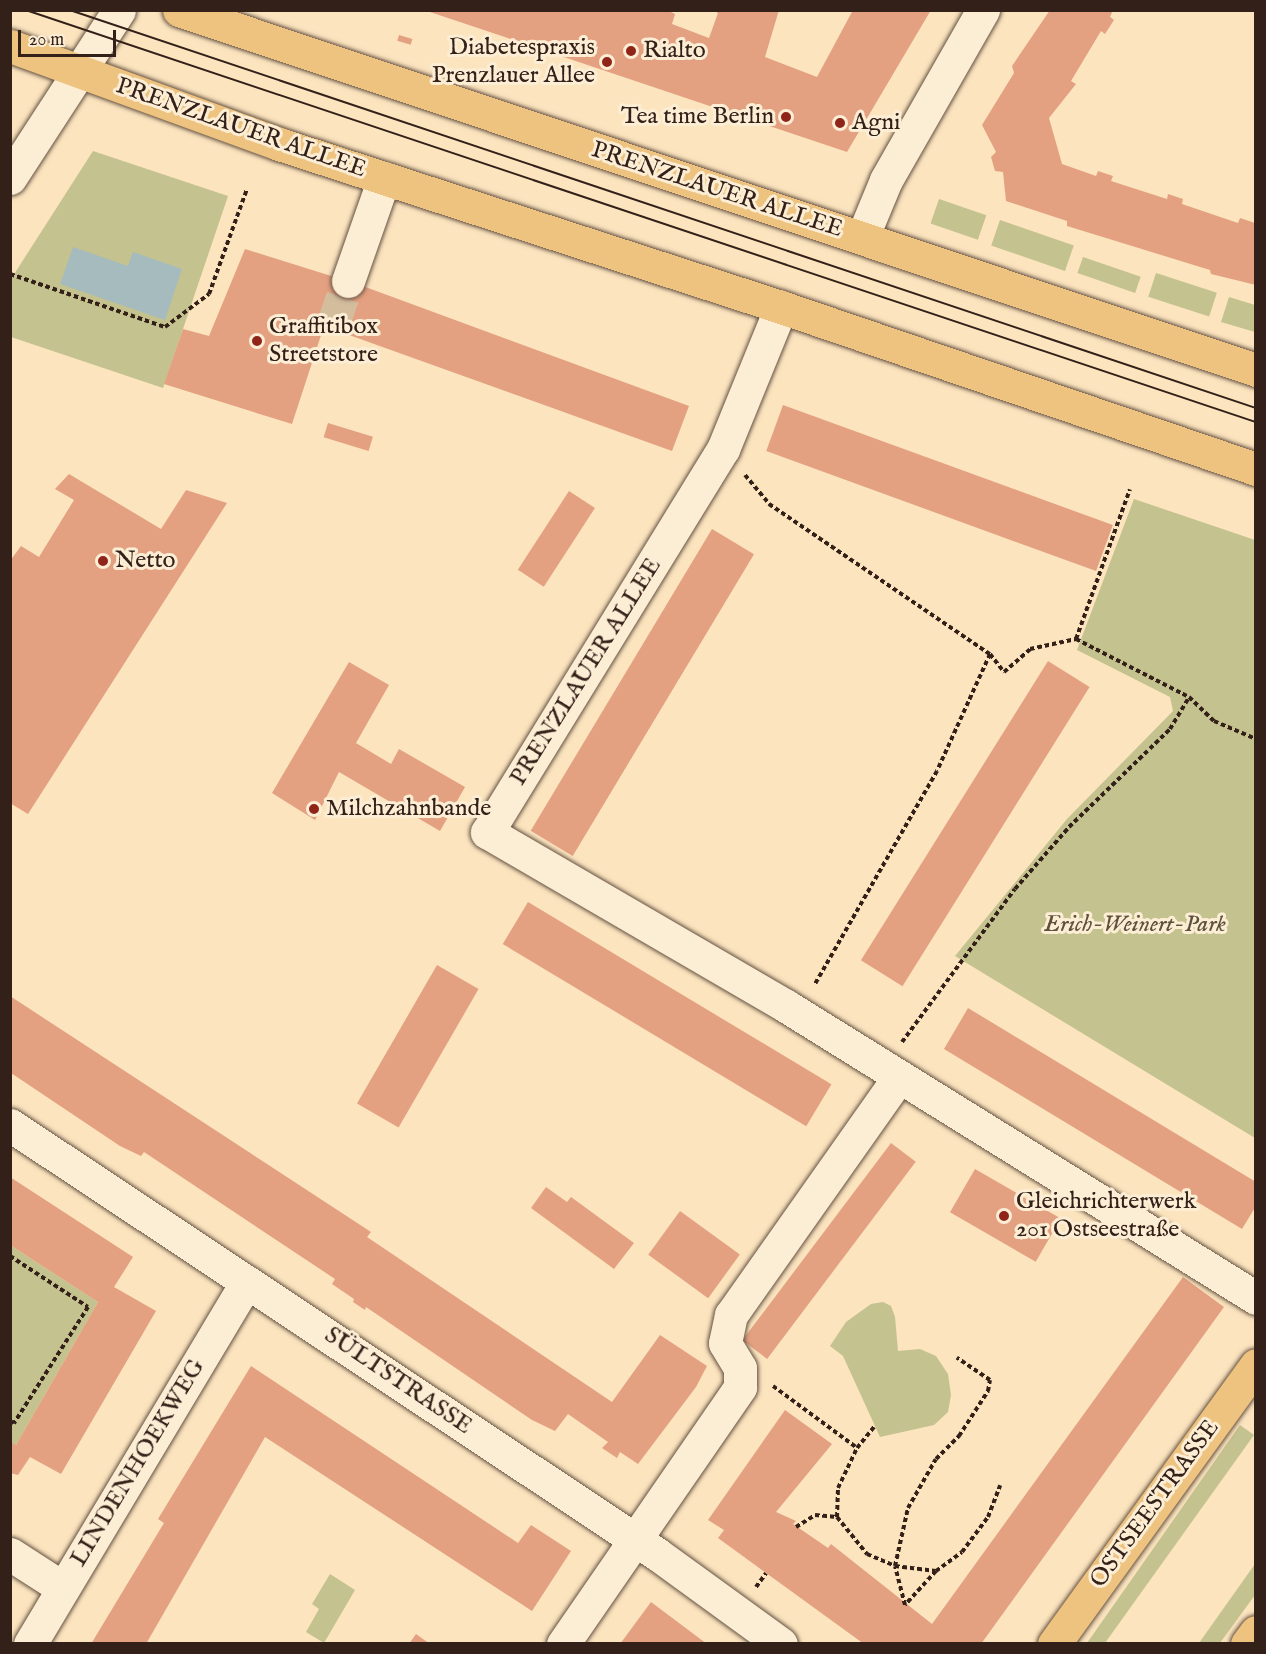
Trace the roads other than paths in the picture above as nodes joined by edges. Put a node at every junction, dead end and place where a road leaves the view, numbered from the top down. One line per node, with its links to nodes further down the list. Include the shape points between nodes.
1 (119, 10): 5 (street)
2 (179, 10): 8 (main road, PRENZLAUER ALLEE)
3 (983, 10): 8 (street, via 886,180)
4 (10, 46): 5 (main road, PRENZLAUER ALLEE)
5 (79, 71): 6 (street); 7 (main road, PRENZLAUER ALLEE)
6 (10, 178)
7 (384, 178): 9 (street); 10 (main road, PRENZLAUER ALLEE)
8 (862, 238): 11 (main road, PRENZLAUER ALLEE)
9 (348, 281)
10 (781, 307): 12 (main road, PRENZLAUER ALLEE); 13 (street, PRENZLAUER ALLEE, via 723,449 487,832)
11 (1256, 370)
12 (1256, 469)
13 (892, 1072): 16 (street); 18 (street, via 731,1315 725,1343 740,1368 740,1387)
14 (10, 1125): 15 (street, SÜLTSTRASSE)
15 (247, 1282): 18 (street, SÜLTSTRASSE); 20 (street, LINDENHOEKWEG)
16 (1256, 1298)
17 (1256, 1365): 25 (main road, OSTSEESTRASSE)
18 (636, 1540): 23 (street); 24 (street, SÜLTSTRASSE)
19 (10, 1554): 20 (street)
20 (63, 1588): 22 (street, LINDENHOEKWEG)
21 (1256, 1632): 26 (main road)
22 (30, 1644)
23 (563, 1644)
24 (781, 1644)
25 (1054, 1644)
26 (1247, 1644)

